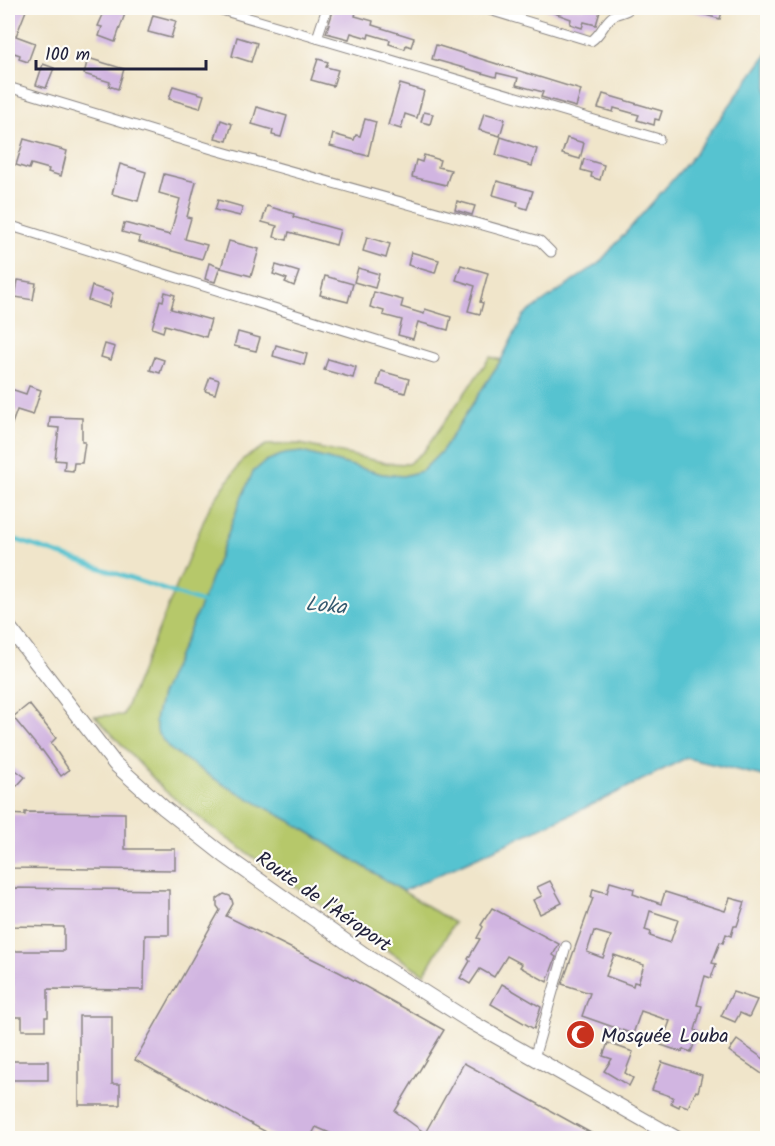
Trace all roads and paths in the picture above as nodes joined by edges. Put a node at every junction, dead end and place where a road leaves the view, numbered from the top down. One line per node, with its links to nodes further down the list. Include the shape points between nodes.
1 (215, 8): 5 (street)
2 (327, 8): 5 (street)
3 (483, 8): 4 (street, via 591,41 613,16)
4 (630, 8)
5 (317, 38): 7 (street)
6 (8, 87): 9 (street, via 540,241)
7 (658, 139)
8 (8, 225): 10 (street)
9 (551, 252)
10 (434, 358)
11 (8, 626): 13 (main road, Route de l'Aéroport, via 115,764 164,808 277,894 366,955)
12 (566, 946): 13 (street)
13 (534, 1058): 14 (main road, Route de l'Aéroport)
14 (676, 1138)

